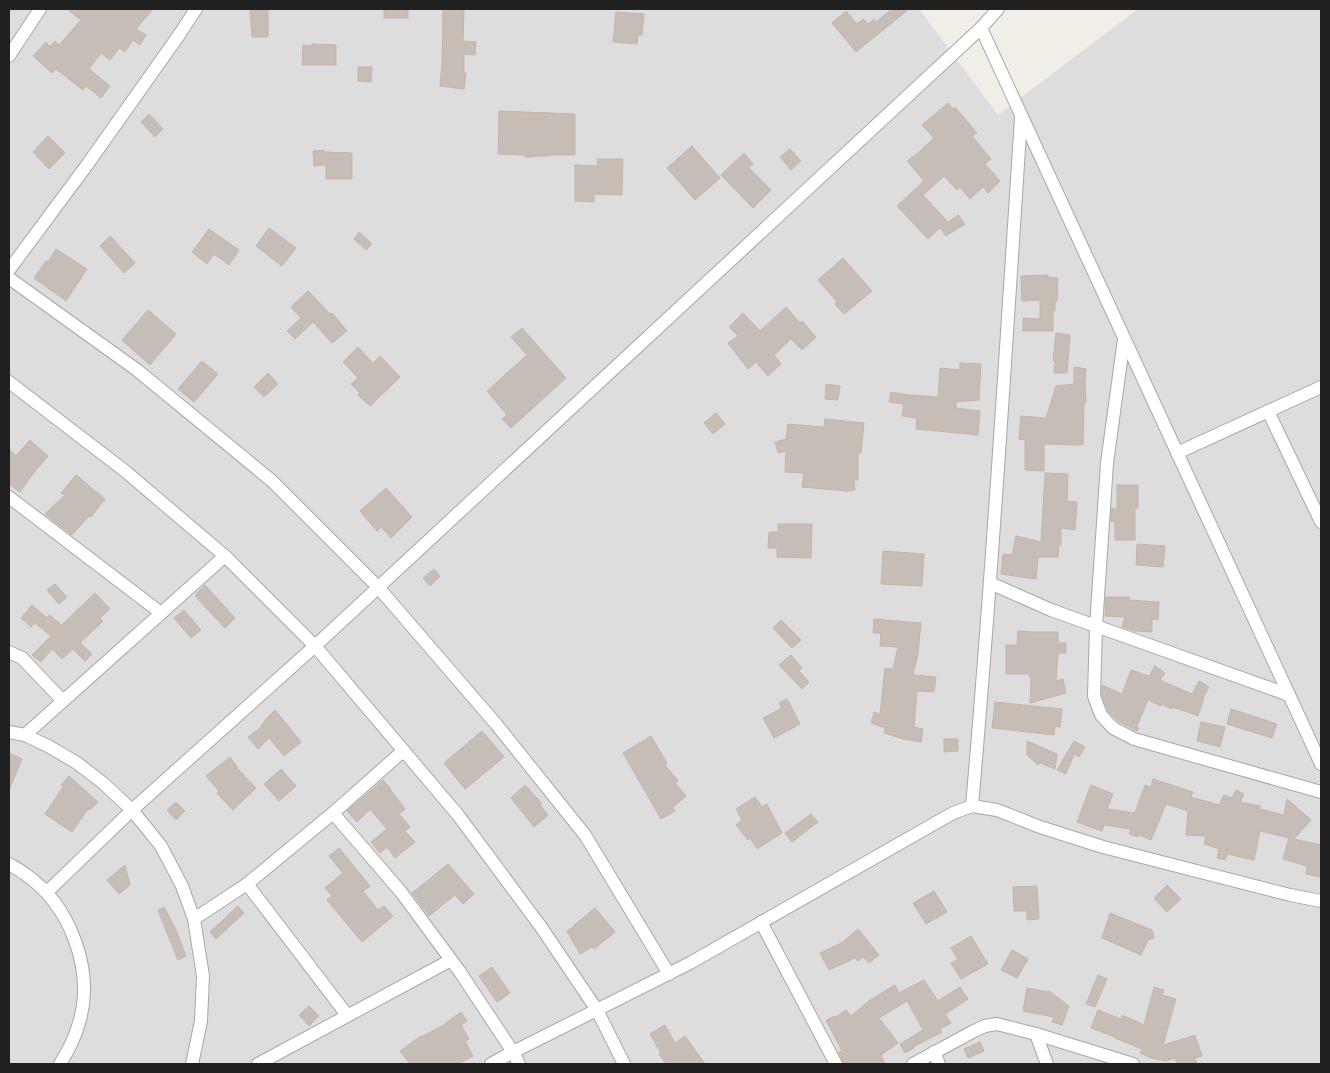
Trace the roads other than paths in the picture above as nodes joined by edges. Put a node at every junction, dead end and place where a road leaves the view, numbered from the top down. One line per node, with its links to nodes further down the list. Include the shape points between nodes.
1 (40, 9): 5 (street)
2 (196, 9): 7 (street)
3 (998, 9): 4 (street)
4 (981, 28): 6 (street); 19 (street)
5 (9, 56)
6 (1021, 115): 9 (street); 18 (street)
7 (9, 270)
8 (9, 278): 19 (street, via 136,370 272,481)
9 (1124, 338): 13 (street); 21 (street, via 1106,463)
10 (9, 382): 17 (street, via 125,471)
11 (1321, 387): 12 (street)
12 (1268, 411): 13 (street); 15 (street)
13 (1177, 453): 24 (street)
14 (9, 497): 20 (street)
15 (1316, 499): 16 (street)
16 (1321, 522)
17 (225, 556): 20 (street); 22 (street)
18 (990, 583): 21 (street); 31 (street)
19 (378, 587): 22 (street); 41 (street, via 496,724 585,835)
20 (161, 613): 25 (street)
21 (1096, 627): 24 (street); 30 (street, via 1094,696 1100,715 1112,728 1134,739)
22 (314, 646): 28 (street); 32 (street)
23 (9, 652): 25 (street, via 22,658)
24 (1289, 695): 29 (street)
25 (63, 701): 27 (street)
26 (9, 732): 27 (street)
27 (25, 735): 32 (street, via 77,763)
28 (403, 750): 33 (street); 42 (street, via 458,815 541,926)
29 (1321, 764)
30 (1321, 792)
31 (972, 806): 37 (street, via 997,810 1103,847 1290,896); 39 (street, via 953,813)
32 (132, 810): 36 (street); 38 (street, via 161,846 182,886)
33 (333, 813): 35 (street); 40 (street, via 401,892)
34 (9, 864): 36 (street)
35 (247, 884): 38 (street); 43 (street)
36 (47, 892): 47 (street, via 75,939 82,966 84,993 80,1021 71,1047)
37 (1321, 900)
38 (194, 919): 48 (street, via 203,976 201,1022)
39 (760, 922): 41 (street); 53 (street)
40 (451, 960): 43 (street); 45 (street)
41 (669, 974): 42 (street)
42 (597, 1010): 45 (street); 52 (street)
43 (347, 1015): 49 (street)
44 (1036, 1034): 46 (street, via 997,1024 985,1026 974,1030); 55 (street); 56 (street)
45 (513, 1052): 50 (street); 51 (street)
46 (937, 1058): 54 (street)
47 (60, 1064)
48 (192, 1064)
49 (258, 1064)
50 (492, 1064)
51 (519, 1064)
52 (624, 1064)
53 (836, 1064)
54 (913, 1064)
55 (1046, 1064)
56 (1133, 1064)

